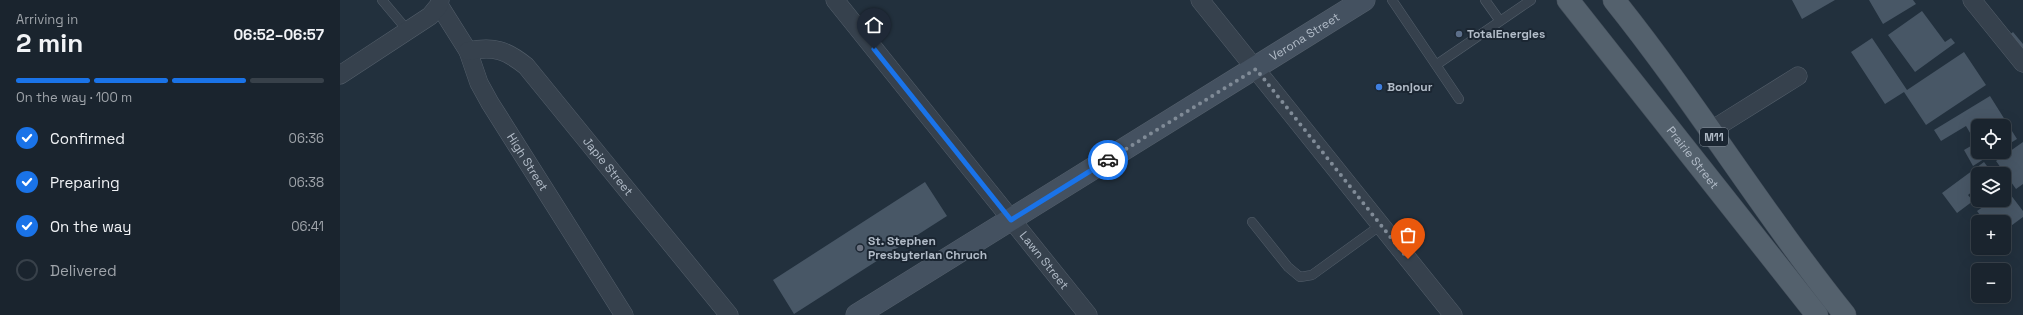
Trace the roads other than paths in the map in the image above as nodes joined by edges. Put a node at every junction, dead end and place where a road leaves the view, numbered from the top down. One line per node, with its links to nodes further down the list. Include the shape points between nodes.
1 (382, 0): 13 (lane)
2 (836, 0): 22 (street, Lawn Street)
3 (1200, 0): 17 (street)
4 (1364, 0): 17 (main road, Verona Street)
5 (1392, 0): 16 (lane)
6 (1485, 0): 12 (lane)
7 (1531, 0): 12 (lane)
8 (1568, 0): 30 (main road, Prairie Street / M11)
9 (1614, 0): 21 (main road, M11)
10 (1972, 0): 15 (street)
11 (436, 7): 13 (street); 14 (street, High Street)
12 (1500, 21): 16 (lane)
13 (408, 31): 18 (street)
14 (468, 51): 25 (street, High Street, via 479,83 490,103); 26 (street, Japie Street, via 485,48 498,50 515,57 526,66)
15 (2023, 63)
16 (1436, 65): 20 (lane)
17 (1256, 69): 22 (main road, Verona Street); 24 (street)
18 (340, 75)
19 (1798, 76): 21 (street)
20 (1459, 99)
21 (1710, 131): 31 (main road, M11, via 1790,244)
22 (1011, 220): 27 (main road, Verona Street); 28 (street, Lawn Street)
23 (1252, 222): 24 (lane, via 1288,267 1300,276 1312,275)
24 (1381, 225): 29 (street)
25 (624, 315)
26 (729, 315)
27 (857, 315)
28 (1088, 315)
29 (1453, 315)
30 (1817, 315)
31 (1845, 315)

